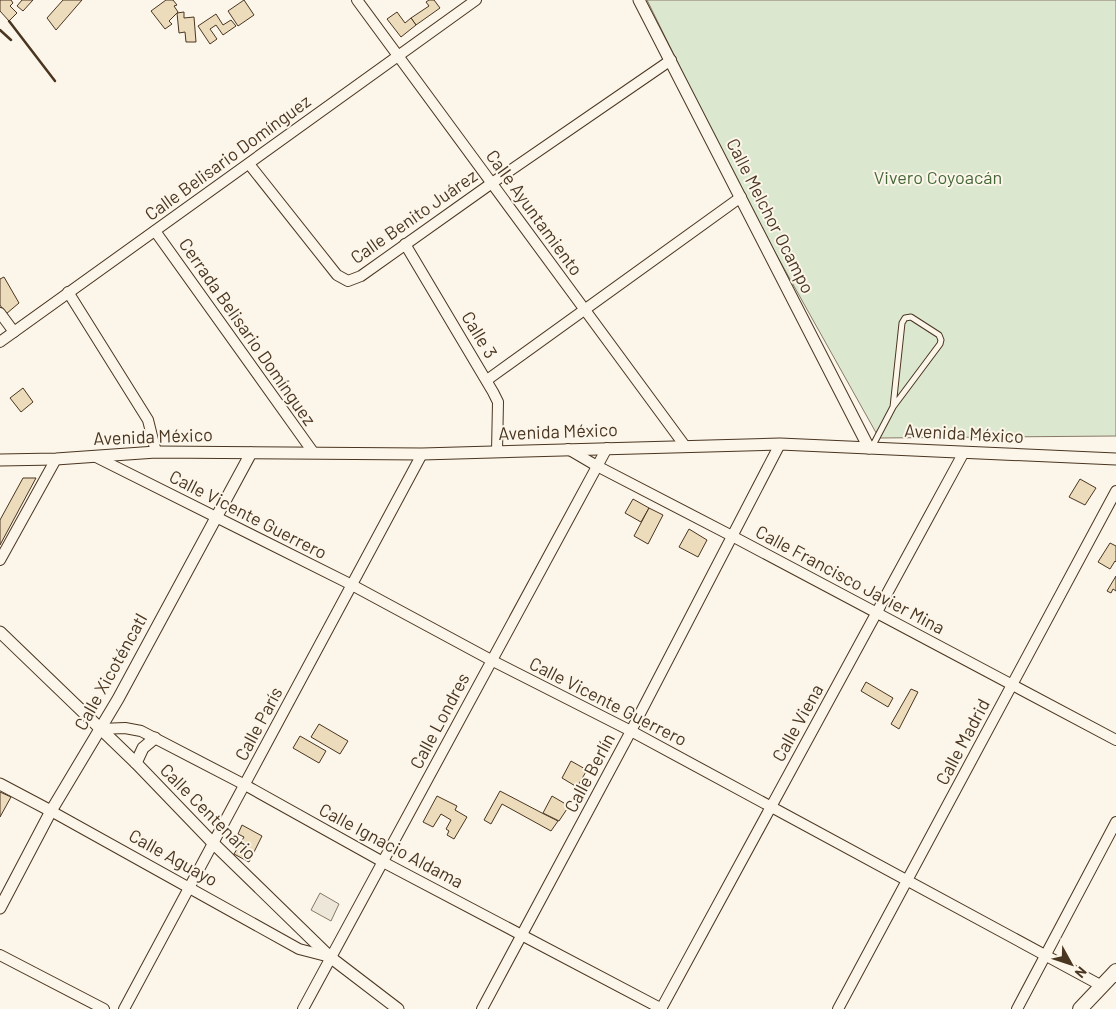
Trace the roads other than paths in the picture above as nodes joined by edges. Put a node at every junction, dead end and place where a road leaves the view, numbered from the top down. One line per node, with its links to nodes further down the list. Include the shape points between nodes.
1 (357, 0): 4 (street, Calle Ayuntamiento)
2 (476, 0): 4 (street, Calle Belisario Domínguez)
3 (639, 0): 5 (street, Calle Melchor Ocampo)
4 (398, 56): 6 (street, Calle Belisario Domínguez); 7 (street, Calle Ayuntamiento)
5 (671, 60): 7 (street, Calle Benito Juárez); 8 (street, Calle Melchor Ocampo)
6 (249, 164): 9 (street, Calle Belisario Domínguez); 10 (street, Calle Benito Juárez, via 337,275 348,280 361,276)
7 (492, 183): 10 (street, Calle Benito Juárez); 12 (street, Calle Ayuntamiento)
8 (741, 197): 12 (street); 21 (street, Calle Melchor Ocampo)
9 (155, 231): 11 (street, Calle Belisario Domínguez); 25 (street, Cerrada Belisario Domínguez)
10 (405, 244): 16 (street, Calle 3)
11 (68, 292): 14 (street, Calle Belisario Domínguez); 24 (street, via 148,420)
12 (585, 310): 16 (street); 19 (street, Calle Ayuntamiento)
13 (0, 313): 14 (street)
14 (14, 332): 15 (street, Calle Belisario Domínguez)
15 (0, 342)
16 (487, 380): 23 (street, Calle 3, via 498,402)
17 (893, 407): 17 (lane, via 941,340 911,317 902,323); 21 (lane)
18 (780, 444): 19 (street, Avenida México); 21 (street, Avenida México); 36 (street, Calle Berlín)
19 (685, 446): 20 (street, Avenida México)
20 (607, 448): 22 (street, Avenida México); 33 (street, Calle Londres)
21 (871, 448): 26 (street, Avenida México)
22 (568, 449): 23 (street, Avenida México); 33 (street, Calle Francisco Javier Mina)
23 (497, 451): 28 (street, Avenida México)
24 (156, 452): 27 (street, Avenida México); 29 (street, Avenida México)
25 (313, 452): 27 (street, Avenida México); 28 (street, Avenida México)
26 (964, 452): 31 (street, Avenida México); 39 (street, Calle Viena)
27 (251, 453): 35 (street, Calle Xicoténcatl)
28 (422, 454): 38 (street, Calle París)
29 (94, 456): 30 (street, Avenida México); 35 (street, Calle Vicente Guerrero)
30 (56, 458): 32 (street, Avenida México); 37 (street)
31 (1116, 459)
32 (0, 460)
33 (597, 466): 36 (street, Calle Francisco Javier Mina); 41 (street, Calle Londres)
34 (1116, 491): 42 (street, Calle Madrid)
35 (216, 516): 38 (street, Calle Vicente Guerrero); 43 (street, Calle Xicoténcatl)
36 (732, 536): 39 (street, Calle Francisco Javier Mina); 44 (street, Calle Berlín)
37 (0, 560)
38 (352, 585): 41 (street, Calle Vicente Guerrero); 49 (street, Calle París)
39 (876, 612): 42 (street, Calle Francisco Javier Mina); 50 (street, Calle Viena)
40 (0, 632): 43 (street, Calle Centenario)
41 (491, 660): 44 (street, Calle Vicente Guerrero); 54 (street, Calle Londres)
42 (1012, 685): 46 (street, Calle Francisco Javier Mina); 55 (street, Calle Madrid)
43 (100, 729): 45 (street, Calle Ignacio Aldama, via 125,728); 47 (street, Calle Centenario); 51 (street, Calle Xicoténcatl)
44 (631, 731): 50 (street, Calle Vicente Guerrero); 58 (street, Calle Berlín)
45 (156, 738): 47 (street, via 143,748); 49 (street, Calle Ignacio Aldama)
46 (1116, 740)
47 (136, 763): 53 (street, Calle Centenario)
48 (0, 784): 51 (street, Calle Aguayo)
49 (245, 786): 53 (street, Calle París); 54 (street, Calle Ignacio Aldama)
50 (771, 806): 55 (street, Calle Vicente Guerrero); 69 (street, Calle Viena)
51 (52, 811): 56 (street, Calle Aguayo); 57 (street, Calle Xicoténcatl)
52 (1116, 822): 60 (street)
53 (213, 844): 56 (street, Calle París); 61 (street, Calle Centenario)
54 (383, 862): 58 (street, Calle Ignacio Aldama); 61 (street, Calle Londres)
55 (907, 880): 60 (street, Calle Vicente Guerrero); 70 (street, Calle Madrid)
56 (190, 887): 61 (street, Calle Aguayo, via 299,949); 65 (street, Calle París)
57 (0, 908)
58 (522, 934): 68 (street, Calle Berlín); 69 (street, Calle Ignacio Aldama)
59 (0, 955): 64 (street)
60 (1045, 955): 63 (street, Calle Vicente Guerrero); 71 (street)
61 (330, 957): 66 (street, Calle Londres); 67 (street, Calle Centenario)
62 (1116, 972): 63 (main road)
63 (1102, 986): 72 (main road)
64 (104, 1009)
65 (124, 1009)
66 (303, 1009)
67 (398, 1009)
68 (482, 1009)
69 (661, 1009)
70 (838, 1009)
71 (1017, 1009)
72 (1080, 1009)

